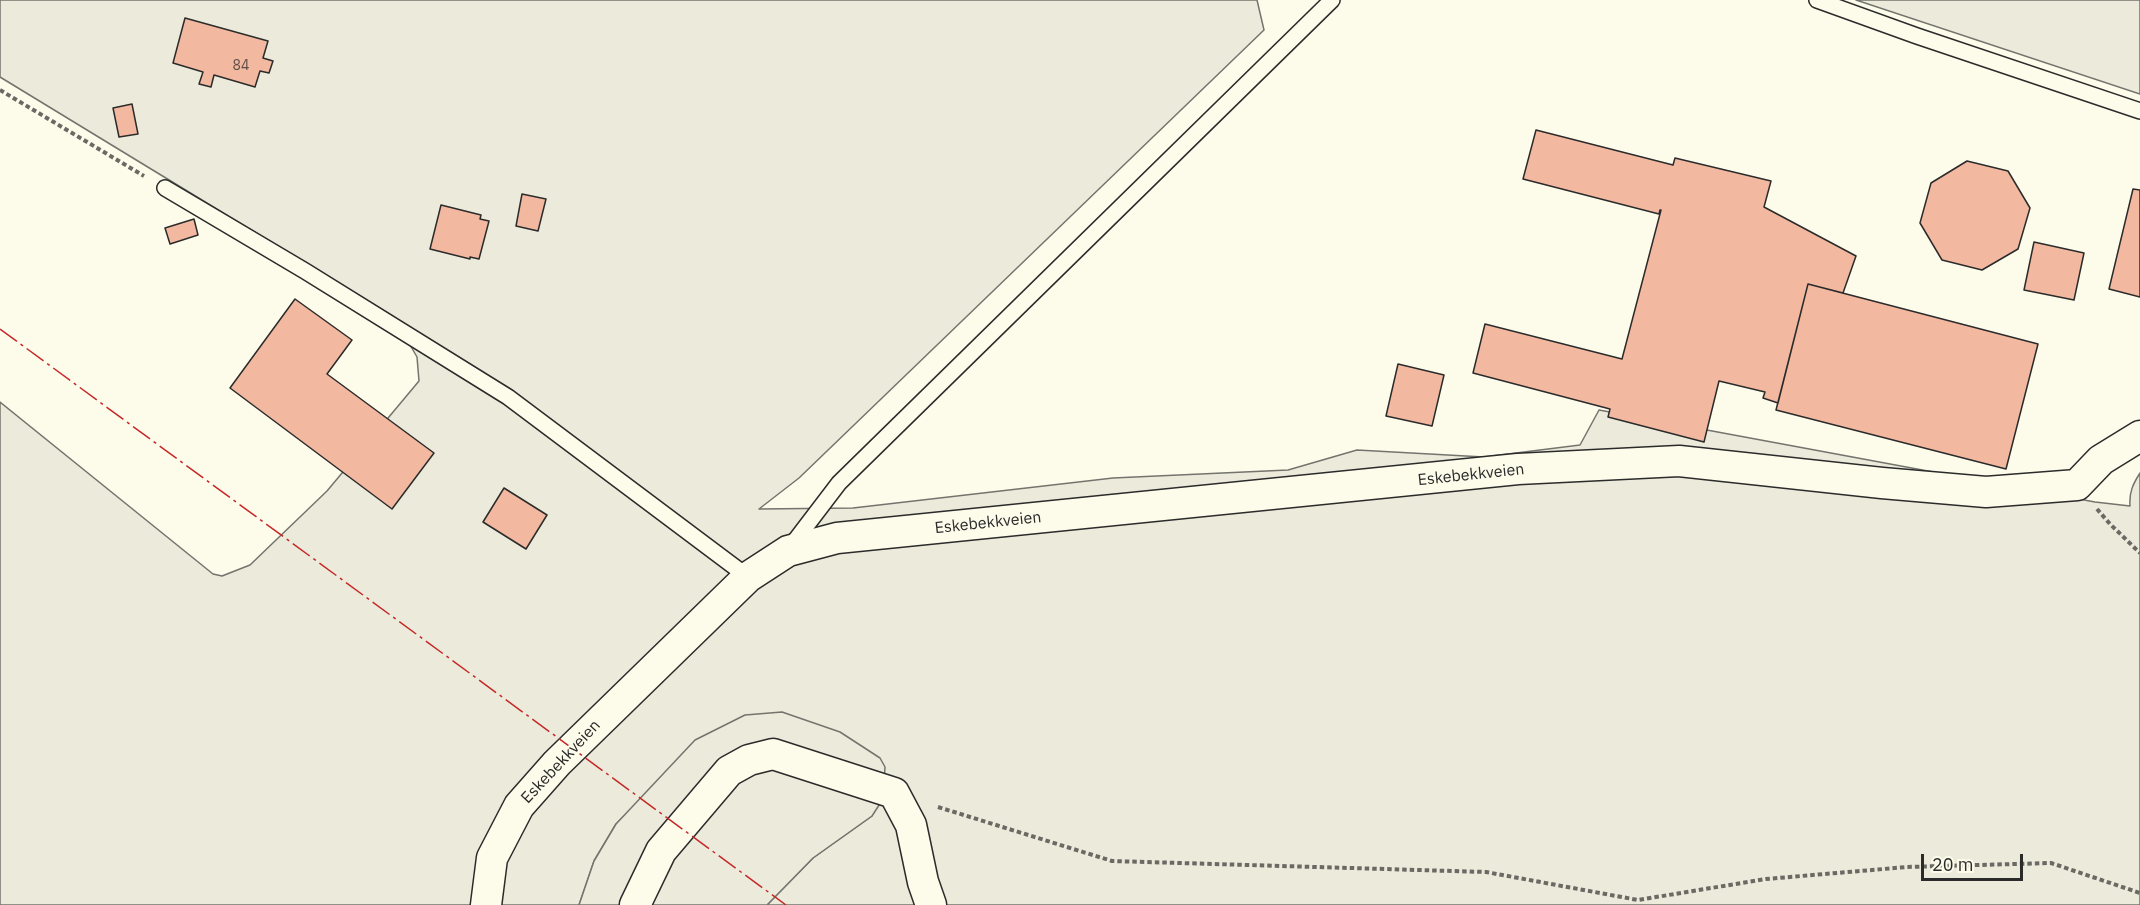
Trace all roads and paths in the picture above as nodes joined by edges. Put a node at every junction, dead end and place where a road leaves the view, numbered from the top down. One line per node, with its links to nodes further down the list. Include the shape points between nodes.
1 (1332, 0): 8 (lane, Eskebekkveien, via 839,483)
2 (1817, 0): 4 (lane)
3 (0, 90): 5 (path)
4 (2140, 111)
5 (165, 188): 10 (lane, via 508,397)
6 (2140, 436): 7 (street, via 2101,460)
7 (2078, 485): 8 (street, Eskebekkveien, via 1986,492 1679,460 1518,469 837,538); 9 (path, via 2109,524)
8 (788, 551): 10 (street, Eskebekkveien)
9 (2140, 553)
10 (748, 577): 13 (street, Eskebekkveien, via 557,763 519,806 492,858)
11 (894, 793): 12 (path, via 1112,861 1486,872 1638,900 1766,879 1908,867 2051,863); 14 (street, via 772,754 749,760 729,771 661,851); 15 (street, via 911,825)
12 (2140, 893)
13 (486, 905)
14 (635, 905)
15 (931, 905)

